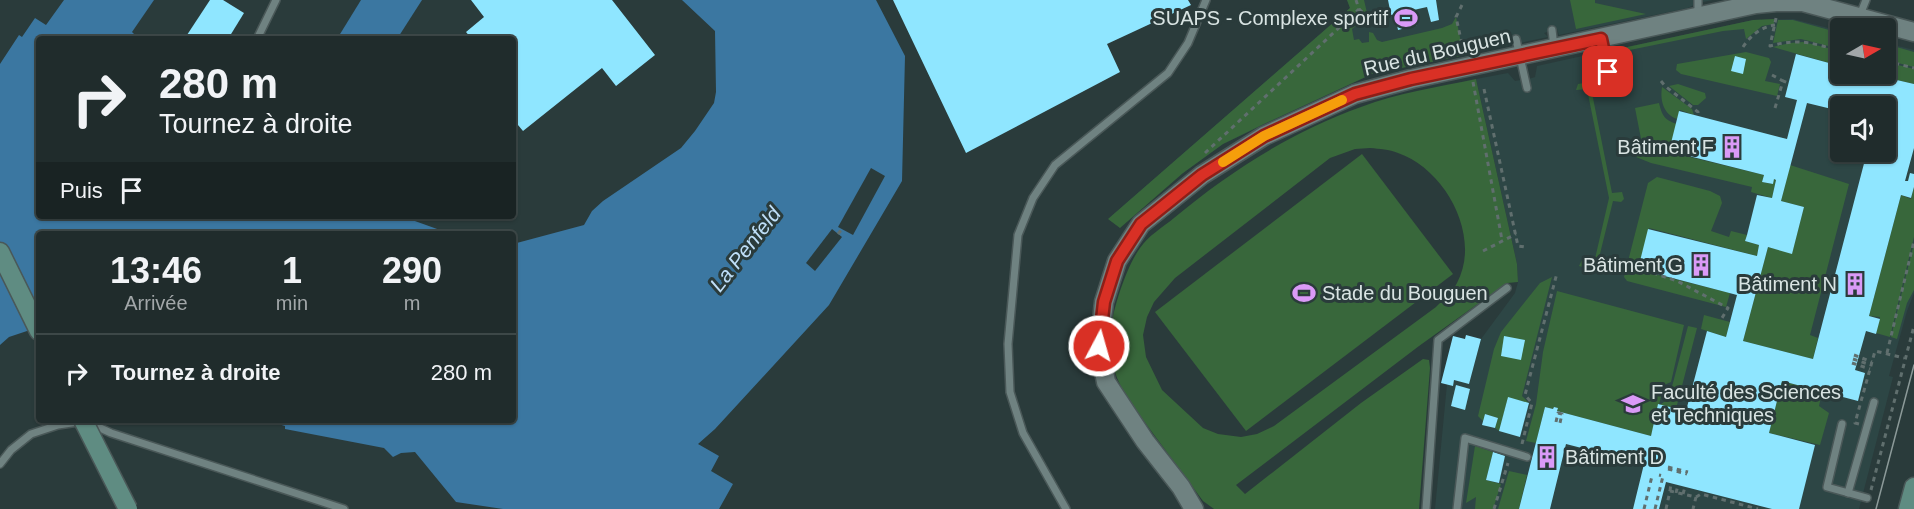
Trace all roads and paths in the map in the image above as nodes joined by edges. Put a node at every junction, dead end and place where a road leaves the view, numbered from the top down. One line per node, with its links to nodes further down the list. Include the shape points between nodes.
1 (276, 0): 14 (lane)
2 (1206, 0): 82 (lane, via 1188,43 1168,73 1055,165 1033,198 1018,235 1008,344 1010,392 1023,433)
3 (1356, 0): 7 (path)
4 (1866, 0): 8 (lane)
5 (1462, 5): 19 (path, via 1456,17)
6 (1698, 8): 8 (street, Rue du Bouguen, via 1803,2); 15 (street, Rue du Bouguen)
7 (1359, 9): 10 (path); 33 (path)
8 (1859, 17): 13 (street, Rue du Bouguen)
9 (1776, 19): 11 (path)
10 (1376, 25)
11 (1775, 25): 16 (path, via 1766,26); 18 (path, via 1770,46 1790,41)
12 (1552, 30): 20 (lane)
13 (1914, 32)
14 (258, 36)
15 (1601, 39): 20 (street, Rue du Bouguen); 23 (lane)
16 (1743, 47)
17 (1518, 48): 20 (street, Rue du Bouguen); 29 (lane); 83 (street, Rue du Bouguen, via 1355,94 1264,136 1202,175 1141,224 1117,261 1104,302 1099,346 1106,382)
18 (1830, 48)
19 (1462, 49)
20 (1554, 49)
21 (1896, 64): 22 (path)
22 (1914, 68)
23 (1608, 72)
24 (1772, 75): 27 (path)
25 (1473, 80): 37 (path)
26 (1662, 81): 32 (path)
27 (1783, 81): 28 (path); 31 (path)
28 (1789, 82)
29 (1527, 88)
30 (1484, 89): 36 (path)
31 (1775, 108)
32 (1698, 116)
33 (1200, 158)
34 (842, 229): 35 (path)
35 (838, 234)
36 (1516, 234): 37 (path); 39 (path, via 1518,246)
37 (1502, 240): 40 (path)
38 (1914, 241): 48 (path)
39 (1525, 247)
40 (1483, 251)
41 (0, 252): 46 (main road)
42 (1557, 273): 57 (path, via 1525,394 1532,403 1523,442)
43 (1653, 273): 45 (path, via 1677,280 1728,308)
44 (1507, 288): 84 (lane, via 1438,340)
45 (1722, 318)
46 (36, 325)
47 (1914, 326): 78 (path)
48 (1887, 353): 49 (path); 50 (path, via 1875,351)
49 (1904, 358)
50 (1871, 365): 50 (path, via 1853,359); 56 (path, via 1855,423)
51 (1874, 402): 56 (lane)
52 (72, 423): 59 (lane, via 32,434)
53 (85, 423): 80 (main road, bridge)
54 (89, 423): 81 (lane)
55 (1842, 424): 74 (lane, via 1827,487)
56 (1867, 426): 74 (lane)
57 (1512, 452): 58 (lane); 85 (lane, via 1465,438); 86 (path)
58 (1527, 457)
59 (0, 464)
60 (1668, 468): 61 (path)
61 (1688, 473)
62 (1659, 475): 72 (path, via 1663,476)
63 (1651, 480): 70 (path)
64 (1660, 480): 87 (path)
65 (1671, 483): 71 (path)
66 (1678, 485): 73 (path)
67 (1685, 487): 75 (path)
68 (1914, 487): 91 (main road)
69 (1690, 488): 76 (path)
70 (1648, 491): 72 (path); 79 (path)
71 (1670, 491): 73 (path); 88 (path)
72 (1659, 493): 87 (path)
73 (1676, 493): 75 (path)
74 (1848, 493): 78 (lane)
75 (1683, 494): 76 (path)
76 (1689, 496): 77 (path)
77 (1695, 497): 89 (path); 90 (path, via 1701,494)
78 (1868, 498)
79 (1645, 504)
80 (128, 509)
81 (344, 509)
82 (1066, 509)
83 (1194, 509)
84 (1426, 509)
85 (1457, 509)
86 (1494, 509)
87 (1654, 509)
88 (1666, 509)
89 (1693, 509)
90 (1758, 509)
91 (1908, 509)

